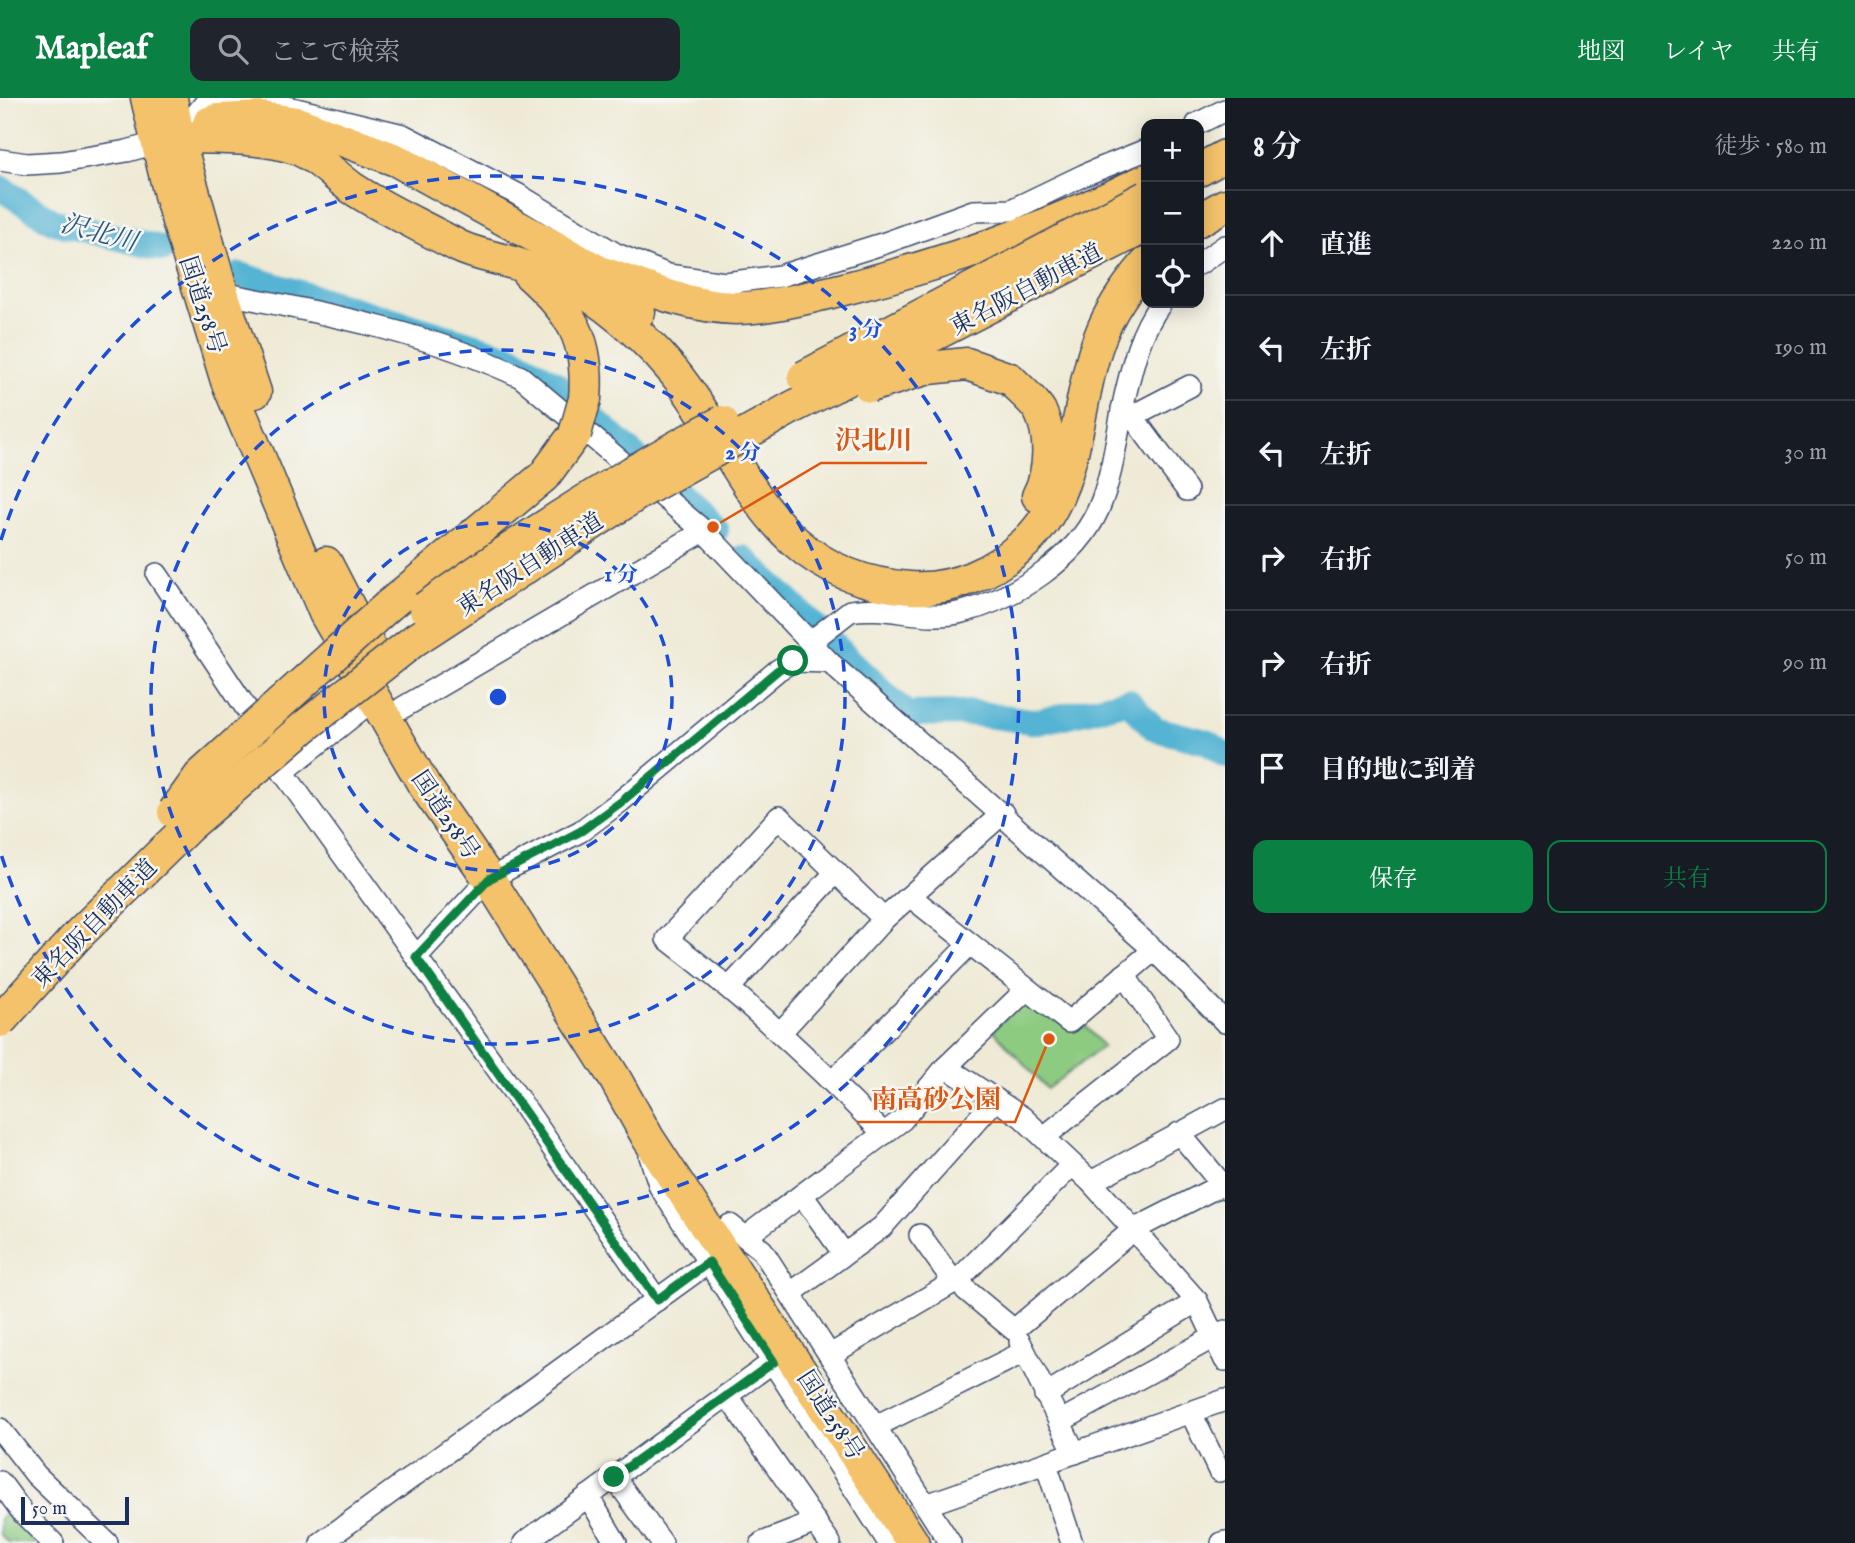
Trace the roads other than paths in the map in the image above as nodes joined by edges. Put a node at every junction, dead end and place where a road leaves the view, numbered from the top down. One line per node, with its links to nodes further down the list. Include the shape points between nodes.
1 (147, 98): 5 (highway, 国道258号)
2 (171, 98): 5 (highway, 国道258号)
3 (1225, 110): 4 (street)
4 (1204, 120)
5 (167, 140): 7 (street, via 206,102 263,101 357,122 403,135 517,194 615,254 668,275 725,283 780,276 973,211 1011,210); 10 (street, via 61,162); 21 (highway, via 242,140 299,149 355,190 463,248); 22 (highway, via 217,120 262,118 297,123 396,160); 24 (highway, 国道258号); 34 (highway, 国道258号, via 198,296 227,381 325,613)
6 (1225, 142): 8 (highway)
7 (1141, 152)
8 (1204, 152)
9 (1225, 156): 11 (highway)
10 (0, 160)
11 (1204, 167)
12 (1141, 182): 22 (highway, via 1060,218 894,276 772,303 735,308 672,298)
13 (1225, 184): 14 (highway)
14 (1204, 195)
15 (1141, 200): 36 (highway, 東名阪自動車道, bridge, via 656,457 524,537 395,630)
16 (1225, 205): 17 (highway)
17 (1204, 220)
18 (1141, 229): 30 (highway, 東名阪自動車道, bridge, via 793,407)
19 (1204, 235): 20 (street)
20 (1212, 254)
21 (519, 265): 23 (highway, via 565,279 638,334 674,372 755,496 804,550 852,578 879,586 920,588 941,587 980,574 1026,542 1041,524 1054,505 1068,467 1099,338); 36 (highway, bridge, via 558,300 581,341 585,399 575,434 544,476 388,606 201,776)
22 (598, 271): 30 (highway, bridge, via 668,339 702,381 748,458 795,518 820,540 865,564 914,572 976,557 999,543 1031,507 1043,487 1048,456 1039,410 1010,379 967,364 929,368 838,398 608,523)
23 (1141, 271)
24 (222, 293): 29 (street, via 361,321 521,377); 34 (highway, 国道258号, via 247,373)
25 (1158, 308): 27 (street, via 1139,342)
26 (1190, 386): 27 (street)
27 (1127, 412): 28 (street); 32 (street, via 1098,510 1082,535 1040,576 1021,589 965,611 924,616 850,611)
28 (1187, 491)
29 (704, 531): 32 (street); 34 (street)
30 (577, 533): 49 (highway, 東名阪自動車道, bridge, via 416,639 304,727 188,827 77,936)
31 (157, 574): 35 (street)
32 (817, 636): 33 (street)
33 (828, 662): 37 (street); 39 (street, via 793,661 778,670 621,802 581,831)
34 (388, 703): 35 (street); 39 (highway, 国道258号, via 424,785)
35 (283, 772): 44 (street)
36 (174, 812): 47 (highway, 東名阪自動車道)
37 (1003, 813): 40 (street); 43 (street)
38 (836, 872): 41 (street); 46 (street); 46 (street, via 779,817 667,939)
39 (494, 876): 44 (street); 59 (highway, 国道258号); 65 (highway, 国道258号, via 542,932)
40 (911, 897): 41 (street); 42 (street)
41 (884, 919): 51 (street)
42 (970, 944): 48 (street); 53 (street)
43 (1154, 950): 45 (street); 50 (street)
44 (416, 957): 71 (street)
45 (1124, 975): 48 (street, via 1069,1022); 58 (street, via 1168,1039)
46 (730, 987): 51 (street)
47 (0, 989)
48 (1027, 989): 52 (street)
49 (0, 1021)
50 (1225, 1022)
51 (780, 1033): 53 (street)
52 (946, 1067): 54 (street); 57 (street)
53 (833, 1081): 57 (street)
54 (996, 1100): 58 (street); 67 (street, via 882,1227)
55 (1225, 1109): 56 (street)
56 (1179, 1133): 61 (street); 62 (street)
57 (884, 1134): 63 (street)
58 (1044, 1137): 60 (street)
59 (648, 1138): 68 (street, via 651,1167 660,1187); 104 (highway, 国道258号)
60 (1071, 1166): 61 (street); 69 (street)
61 (1091, 1182): 64 (street)
62 (1224, 1185): 64 (street)
63 (802, 1195): 65 (street, via 755,1229); 67 (street)
64 (1133, 1230): 72 (street); 73 (street)
65 (740, 1231): 70 (street, via 762,1250); 105 (highway, 国道258号)
66 (920, 1236): 69 (street)
67 (844, 1254): 70 (street)
68 (709, 1262): 71 (street); 78 (street)
69 (956, 1280): 73 (street); 76 (street)
70 (791, 1293): 76 (street)
71 (657, 1300): 98 (street)
72 (1197, 1301): 74 (street); 80 (street)
73 (1014, 1330): 75 (street)
74 (1219, 1334): 77 (street); 83 (street)
75 (1024, 1352): 80 (street); 84 (street)
76 (830, 1355): 84 (street)
77 (1225, 1360)
78 (774, 1362): 79 (street); 103 (street)
79 (727, 1395): 89 (street); 93 (street)
80 (1045, 1395): 83 (street)
81 (1225, 1400): 82 (street)
82 (1191, 1413): 86 (street); 88 (street)
83 (1059, 1422): 86 (street)
84 (876, 1426): 92 (street)
85 (0, 1429): 97 (street, via 36,1475)
86 (1075, 1453): 87 (street)
87 (1046, 1464): 92 (street); 94 (street)
88 (1219, 1471)
89 (614, 1477): 91 (street); 100 (street)
90 (0, 1482): 96 (street)
91 (588, 1496): 95 (street); 99 (street)
92 (926, 1505): 106 (street)
93 (816, 1522): 101 (street); 102 (street)
94 (1065, 1541)
95 (528, 1542)
96 (53, 1543)
97 (107, 1543)
98 (321, 1543)
99 (616, 1543)
100 (662, 1543)
101 (762, 1543)
102 (830, 1543)
103 (889, 1543)
104 (913, 1543)
105 (933, 1543)
106 (950, 1543)

